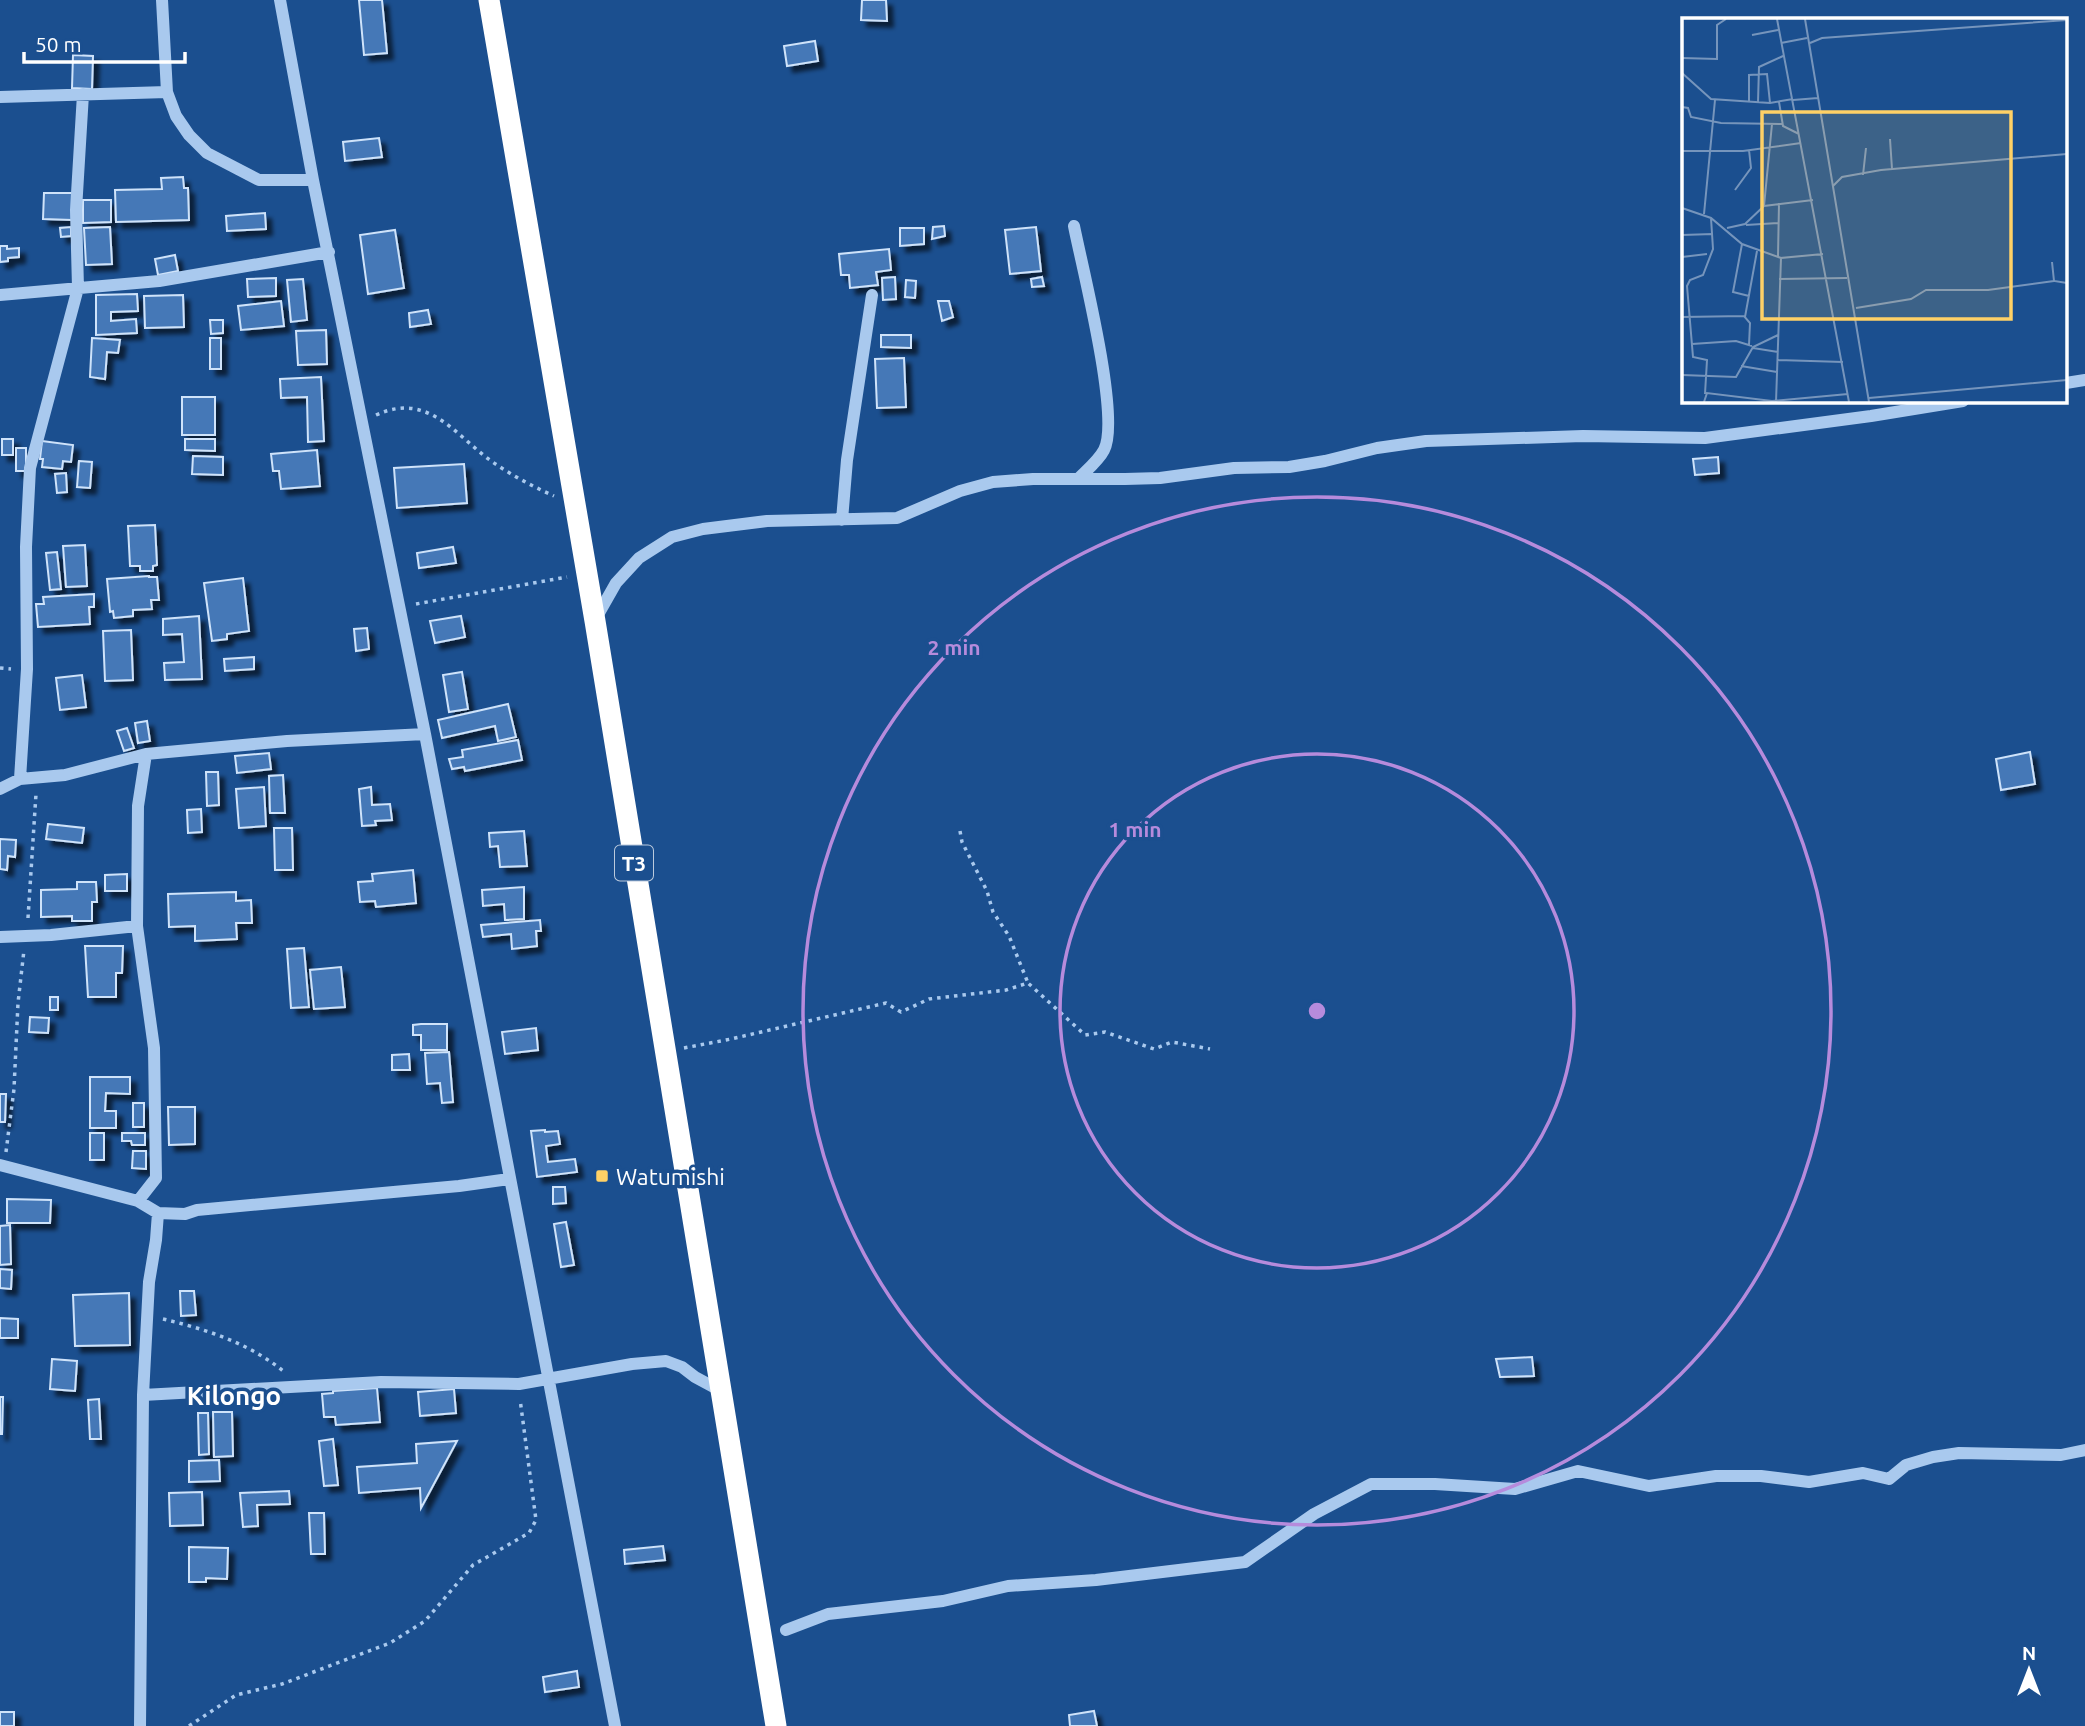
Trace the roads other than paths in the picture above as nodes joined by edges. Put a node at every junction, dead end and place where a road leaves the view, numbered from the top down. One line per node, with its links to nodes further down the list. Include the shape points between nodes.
1 (162, 0): 4 (street)
2 (280, 0): 7 (street)
3 (489, 0): 16 (highway, T3)
4 (167, 92): 5 (street); 7 (street, via 176,116 207,153 259,180)
5 (83, 94): 6 (street); 10 (street, via 76,210)
6 (0, 97)
7 (313, 180): 9 (street)
8 (1074, 226): 14 (street, via 1098,338 1109,432 1104,450)
9 (329, 252): 10 (street, via 159,281); 17 (street)
10 (78, 288): 11 (street); 19 (street, via 30,468)
11 (0, 295)
12 (872, 295): 15 (street)
13 (1957, 402): 14 (street, via 1705,438 1438,441 1377,448 1289,467 1234,468 1160,478)
14 (1079, 478): 15 (street, via 993,482 960,491 906,516)
15 (842, 520): 16 (street, via 766,521 672,537 639,558 616,583)
16 (594, 621): 28 (highway, T3)
17 (425, 734): 18 (street); 24 (street)
18 (146, 754): 19 (street); 21 (street, via 138,806)
19 (20, 779): 20 (street)
20 (0, 789)
21 (137, 926): 22 (street); 25 (street, via 154,1048 156,1178)
22 (0, 937)
23 (0, 1165): 25 (street)
24 (509, 1179): 26 (street, via 185,1214); 27 (street)
25 (138, 1201): 26 (street)
26 (158, 1213): 29 (street)
27 (548, 1379): 28 (street, via 666,1361); 29 (street, via 519,1384 381,1382); 33 (street)
28 (721, 1391): 34 (highway, T3)
29 (143, 1395): 32 (street)
30 (2085, 1450): 31 (street, via 2061,1455 1959,1453 1906,1465 1889,1479 1863,1473 1809,1482 1717,1476 1649,1486 1578,1471 1515,1489 1371,1484 1314,1514 1245,1562 1008,1587 943,1601 828,1614)
31 (786, 1630)
32 (140, 1726)
33 (614, 1726)
34 (776, 1726)

